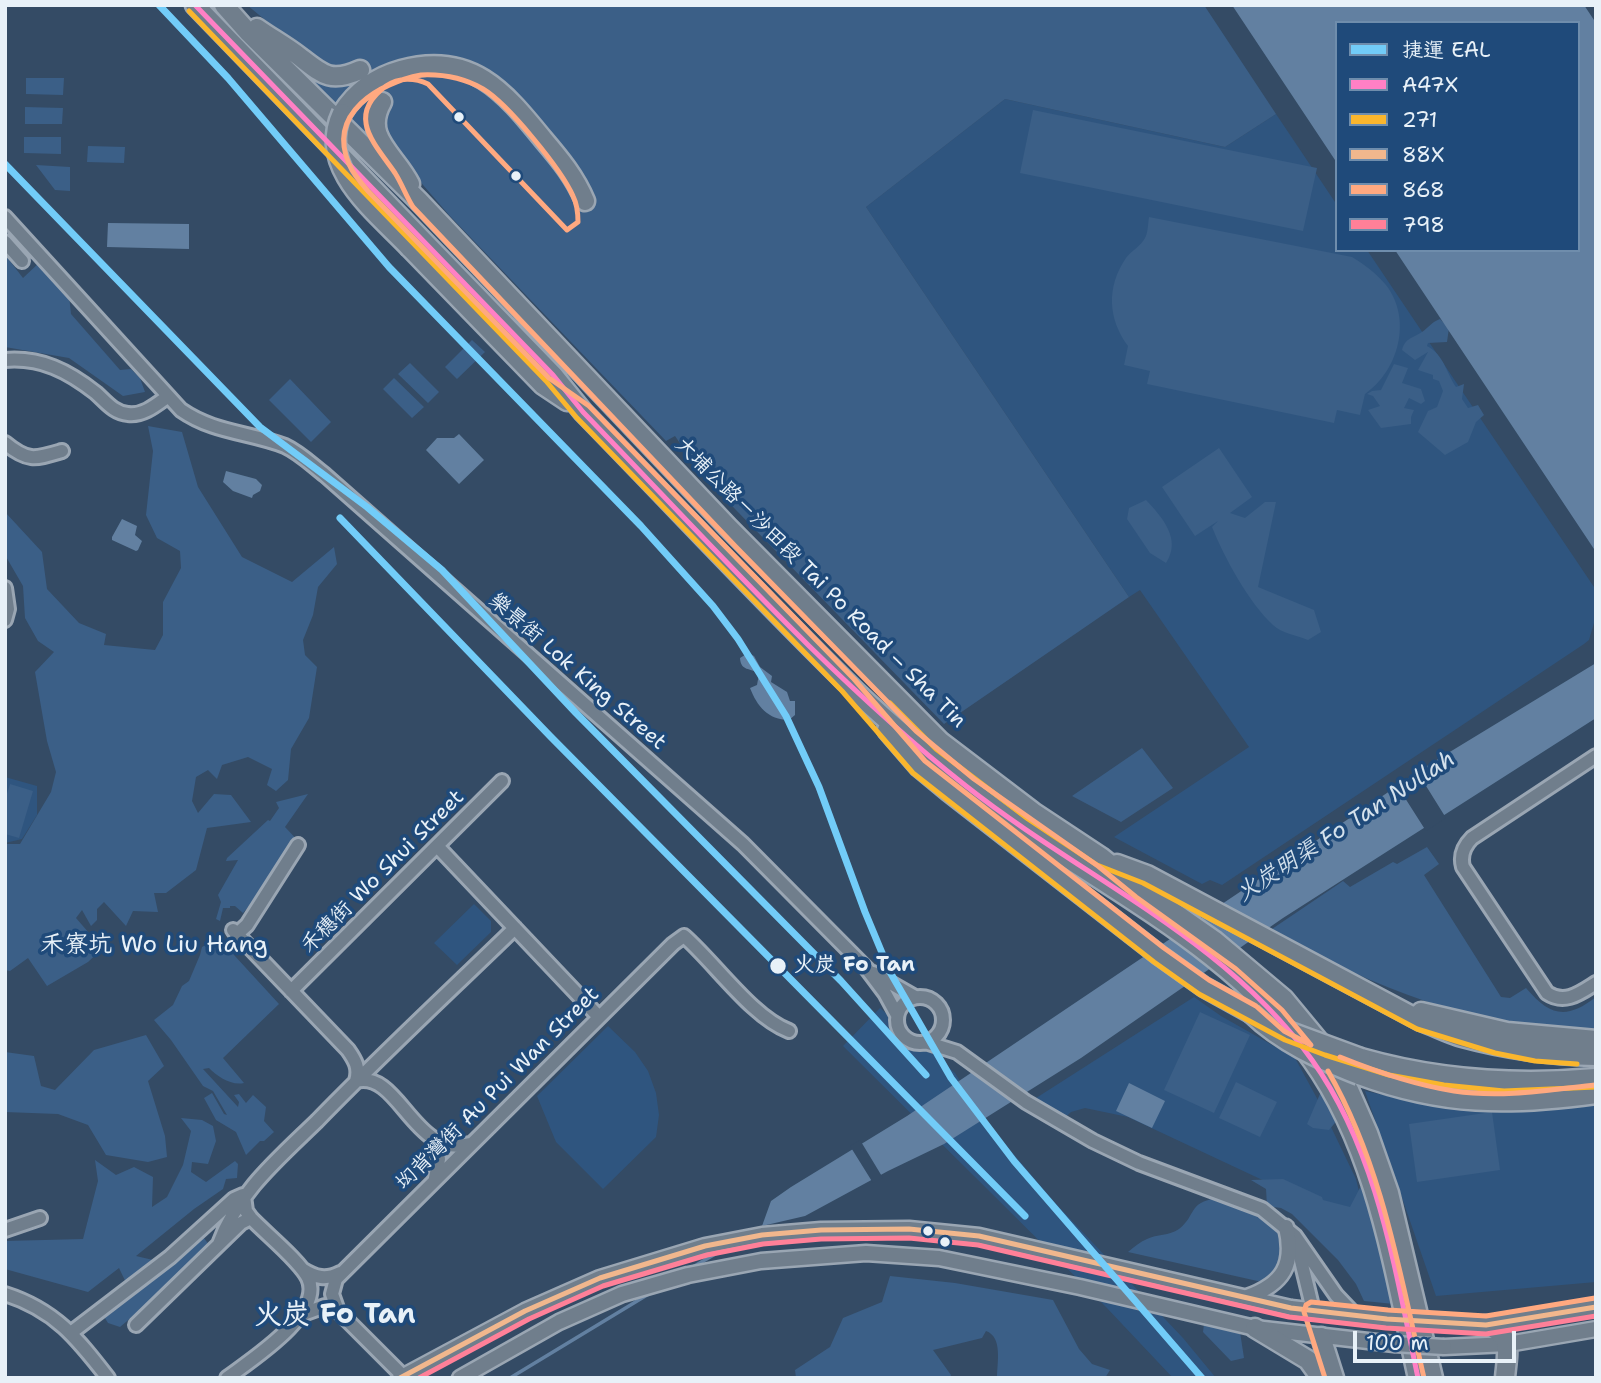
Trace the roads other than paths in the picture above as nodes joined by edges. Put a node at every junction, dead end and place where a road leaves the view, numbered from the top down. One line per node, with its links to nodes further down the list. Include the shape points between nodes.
1 (195, 5): 12 (highway, 大埔公路－沙田段 Tai Po Road – Sha Tin, via 553,375)
2 (228, 10): 3 (highway, via 329,76 345,77); 5 (highway, 大埔公路－沙田段 Tai Po Road – Sha Tin)
3 (360, 70)
4 (382, 102): 5 (highway, via 374,125 376,136)
5 (419, 201): 22 (highway, 大埔公路－沙田段 Tai Po Road – Sha Tin, via 728,527 941,742)
6 (585, 201): 12 (highway, bridge, via 573,176 502,91 457,68 411,67 389,74 351,100 339,119 336,150 340,166 361,197 543,385)
7 (5, 217): 11 (street, 樂景街 Lok King Street)
8 (5, 242): 9 (street)
9 (22, 261)
10 (5, 360): 11 (street, via 48,363 116,411 128,414 148,410)
11 (167, 397): 26 (street, 樂景街 Lok King Street, via 205,425 283,446 326,475 734,836)
12 (583, 412): 17 (highway, 大埔公路－沙田段 Tai Po Road – Sha Tin)
13 (5, 443): 14 (street, via 22,457)
14 (62, 451)
15 (5, 588): 16 (street)
16 (5, 620)
17 (848, 685): 23 (highway, 大埔公路－沙田段 Tai Po Road – Sha Tin, via 990,803); 39 (highway, bridge, via 919,767 1151,948 1204,987)
18 (1596, 756): 27 (street, via 1472,838 1461,861 1547,993 1563,999)
19 (502, 781): 21 (street, 禾穗街 Wo Shui Street)
20 (298, 845): 28 (street, via 247,925 235,932)
21 (437, 846): 24 (street); 28 (street, 禾穗街 Wo Shui Street)
22 (1101, 857): 23 (highway, 大埔公路－沙田段 Tai Po Road – Sha Tin); 30 (highway, via 1147,875)
23 (1181, 924): 25 (highway, 大埔公路－沙田段 Tai Po Road – Sha Tin)
24 (515, 928): 32 (street); 41 (street)
25 (1227, 960): 74 (highway, 大埔公路－沙田段 Tai Po Road – Sha Tin, via 1297,1040 1346,1119 1378,1209); 75 (highway, 大埔公路－沙田段 Tai Po Road – Sha Tin, via 1284,999 1327,1051 1350,1092 1389,1193)
26 (867, 969): 29 (street, 樂景街 Lok King Street); 31 (street, 樂景街 Lok King Street)
27 (1596, 983)
28 (291, 990): 41 (street, via 348,1050 357,1065)
29 (915, 997): 31 (street, via 904,1003); 33 (street, via 934,1002)
30 (1390, 1005): 35 (highway, via 1507,1032); 38 (highway, via 1421,1021 1487,1043)
31 (897, 1015): 36 (street, via 904,1036)
32 (599, 1017): 34 (street, 㘭背灣街 Au Pui Wan Street, via 684,936 763,1016); 44 (street, 㘭背灣街 Au Pui Wan Street)
33 (942, 1021): 36 (street, via 937,1034); 37 (street)
34 (789, 1031)
35 (1596, 1040)
36 (925, 1042): 37 (street)
37 (963, 1056): 50 (street, via 1026,1102 1093,1141 1139,1163 1251,1203)
38 (1596, 1056)
39 (1360, 1066): 40 (highway, via 1484,1080); 42 (highway, via 1423,1094 1471,1101 1517,1102)
40 (1596, 1078)
41 (356, 1081): 43 (street, via 368,1079 383,1087); 46 (street)
42 (1596, 1094)
43 (435, 1141): 44 (street, via 458,1147); 45 (street, via 439,1159)
44 (471, 1144): 45 (street, 㘭背灣街 Au Pui Wan Street)
45 (435, 1179): 53 (street, 㘭背灣街 Au Pui Wan Street)
46 (245, 1194): 48 (street, via 243,1203); 51 (street); 65 (street)
47 (40, 1218): 49 (street)
48 (251, 1219): 51 (street); 52 (street)
49 (5, 1230)
50 (1290, 1232): 55 (main road, via 1285,1269 1272,1286); 57 (street); 60 (street)
51 (219, 1244): 61 (street)
52 (300, 1267): 53 (street, via 323,1278); 59 (street, via 311,1286)
53 (341, 1272): 58 (street, via 332,1294)
54 (5, 1294): 65 (street, via 39,1307)
55 (1245, 1298): 57 (main road); 68 (main road, via 968,1235 864,1228 782,1233 724,1242 588,1282)
56 (1596, 1307): 62 (main road)
57 (1313, 1310): 60 (main road); 66 (main road)
58 (338, 1311): 59 (street, via 325,1306); 68 (street)
59 (301, 1315): 70 (street)
60 (1356, 1316): 62 (main road, bridge)
61 (136, 1325)
62 (1486, 1325): 67 (highway, via 1496,1328)
63 (1255, 1328): 66 (main road); 71 (main road, via 939,1258 866,1253 743,1264 671,1279 559,1322); 72 (highway, via 1308,1360)
64 (1596, 1329): 67 (main road)
65 (72, 1332): 69 (street)
66 (1321, 1337): 67 (main road, bridge, via 1444,1346); 73 (highway)
67 (1508, 1344): 76 (highway)
68 (403, 1377)
69 (108, 1378)
70 (227, 1378)
71 (460, 1378)
72 (1321, 1378)
73 (1334, 1378)
74 (1418, 1378)
75 (1433, 1378)
76 (1505, 1378)

